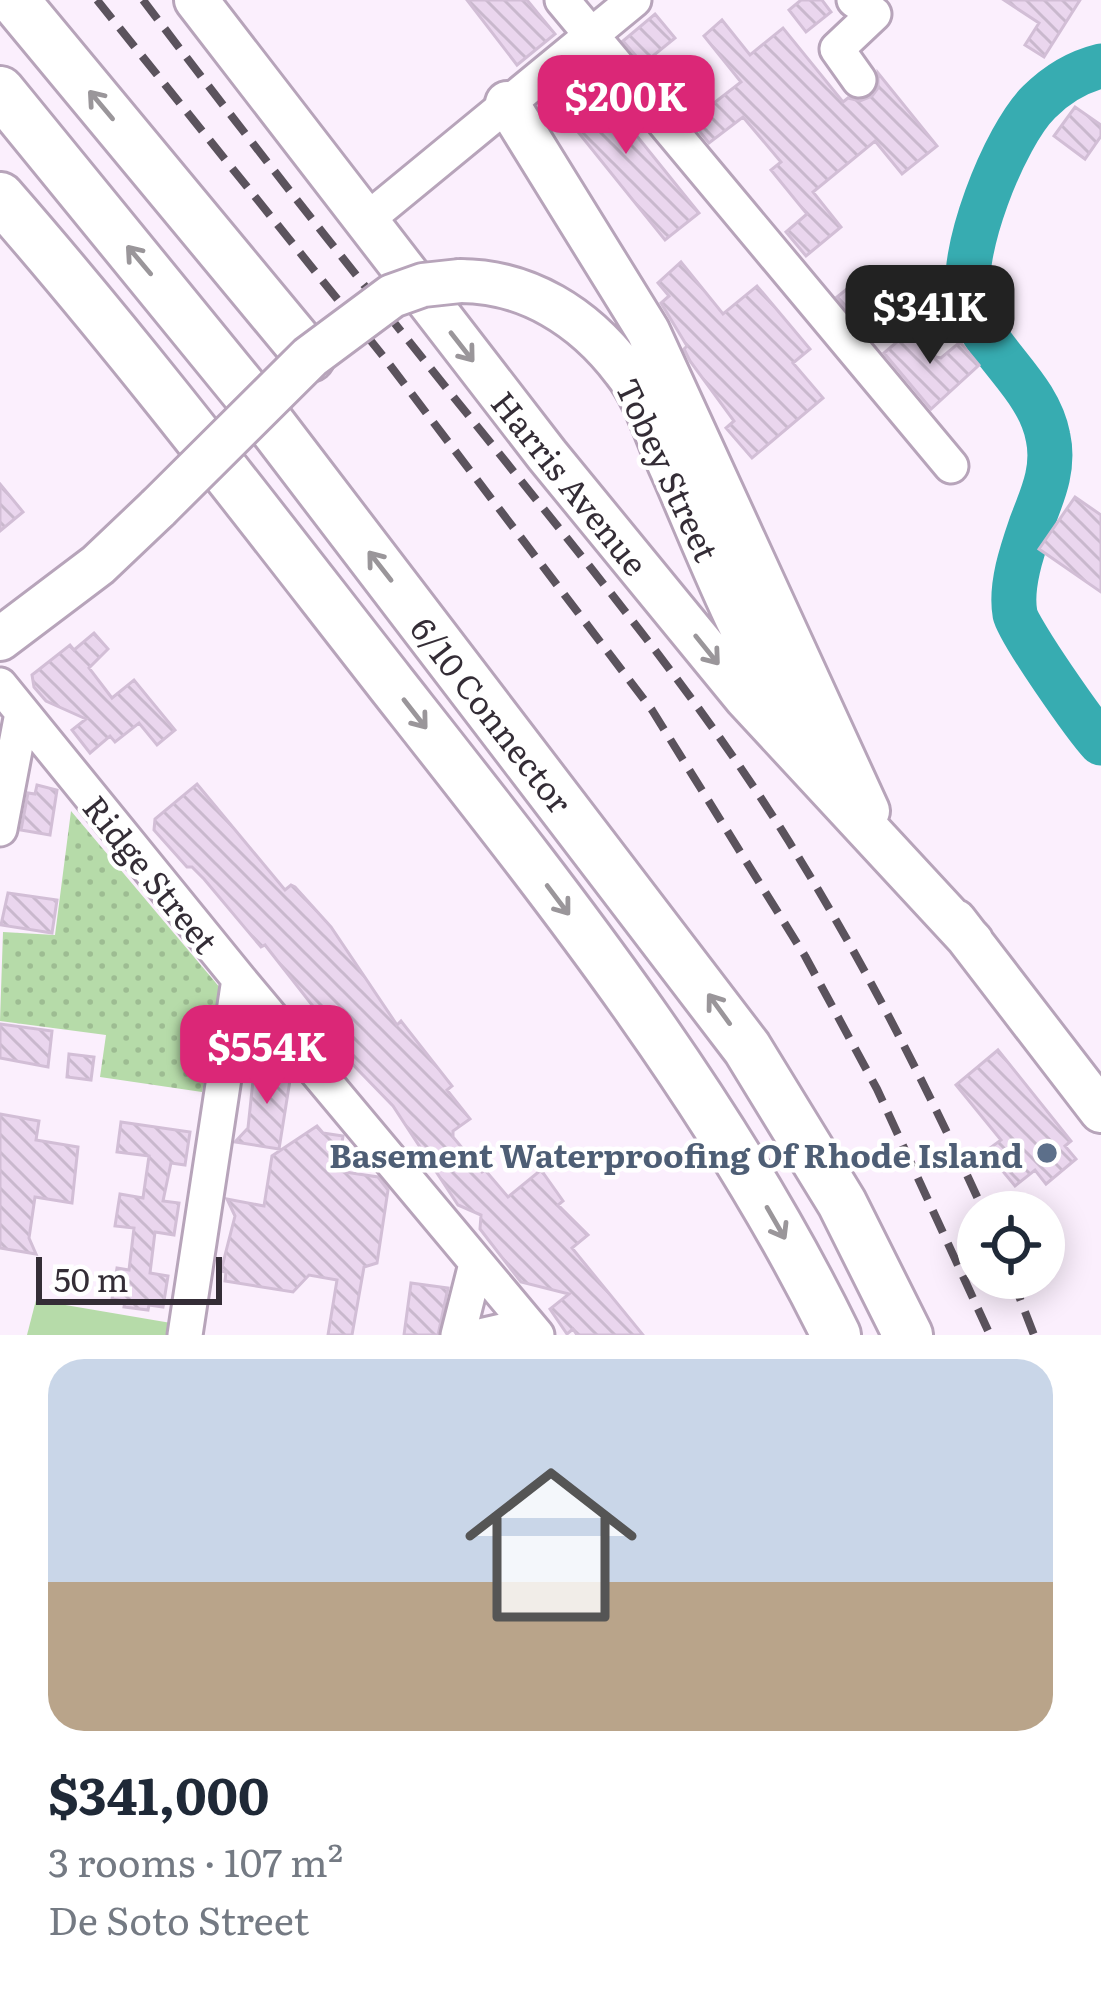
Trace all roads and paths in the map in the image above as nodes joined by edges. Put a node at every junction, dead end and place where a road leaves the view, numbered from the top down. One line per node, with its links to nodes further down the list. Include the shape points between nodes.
1 (14, 0): 12 (highway, one-way to 1)
2 (562, 0): 6 (street)
3 (634, 0): 6 (street)
4 (854, 0): 7 (street, via 874,14 837,49)
5 (199, 1): 11 (main road, Harris Avenue)
6 (591, 35): 8 (street); 13 (street)
7 (859, 80)
8 (507, 103): 11 (street); 17 (main road, Harris Avenue, via 648,331)
9 (9, 107): 28 (highway, 6/10 Connector, one-way to 9, via 842,1203 747,1048 253,401)
10 (0, 197): 27 (highway, 6/10 Connector, one-way to 27, via 172,404 582,932 746,1171)
11 (364, 222): 19 (main road, Harris Avenue, one-way to 19, via 746,698)
12 (310, 358): 14 (main road, Tobey Street, bridge, via 98,566); 17 (main road, Tobey Street, bridge, via 392,296 423,285 501,284 576,321 628,374 761,667 806,738)
13 (951, 466)
14 (0, 639)
15 (0, 685): 16 (street, Ridge Street)
16 (22, 713): 18 (street); 20 (street, Ridge Street)
17 (864, 805): 19 (main road, Harris Avenue)
18 (0, 829)
19 (972, 942): 21 (main road, Harris Avenue)
20 (239, 979): 22 (street, Ridge Street); 24 (street)
21 (1101, 1111)
22 (476, 1264): 23 (street, Ridge Street); 25 (street)
23 (532, 1330): 26 (street)
24 (185, 1335)
25 (458, 1335)
26 (484, 1335)
27 (836, 1335)
28 (908, 1335)

